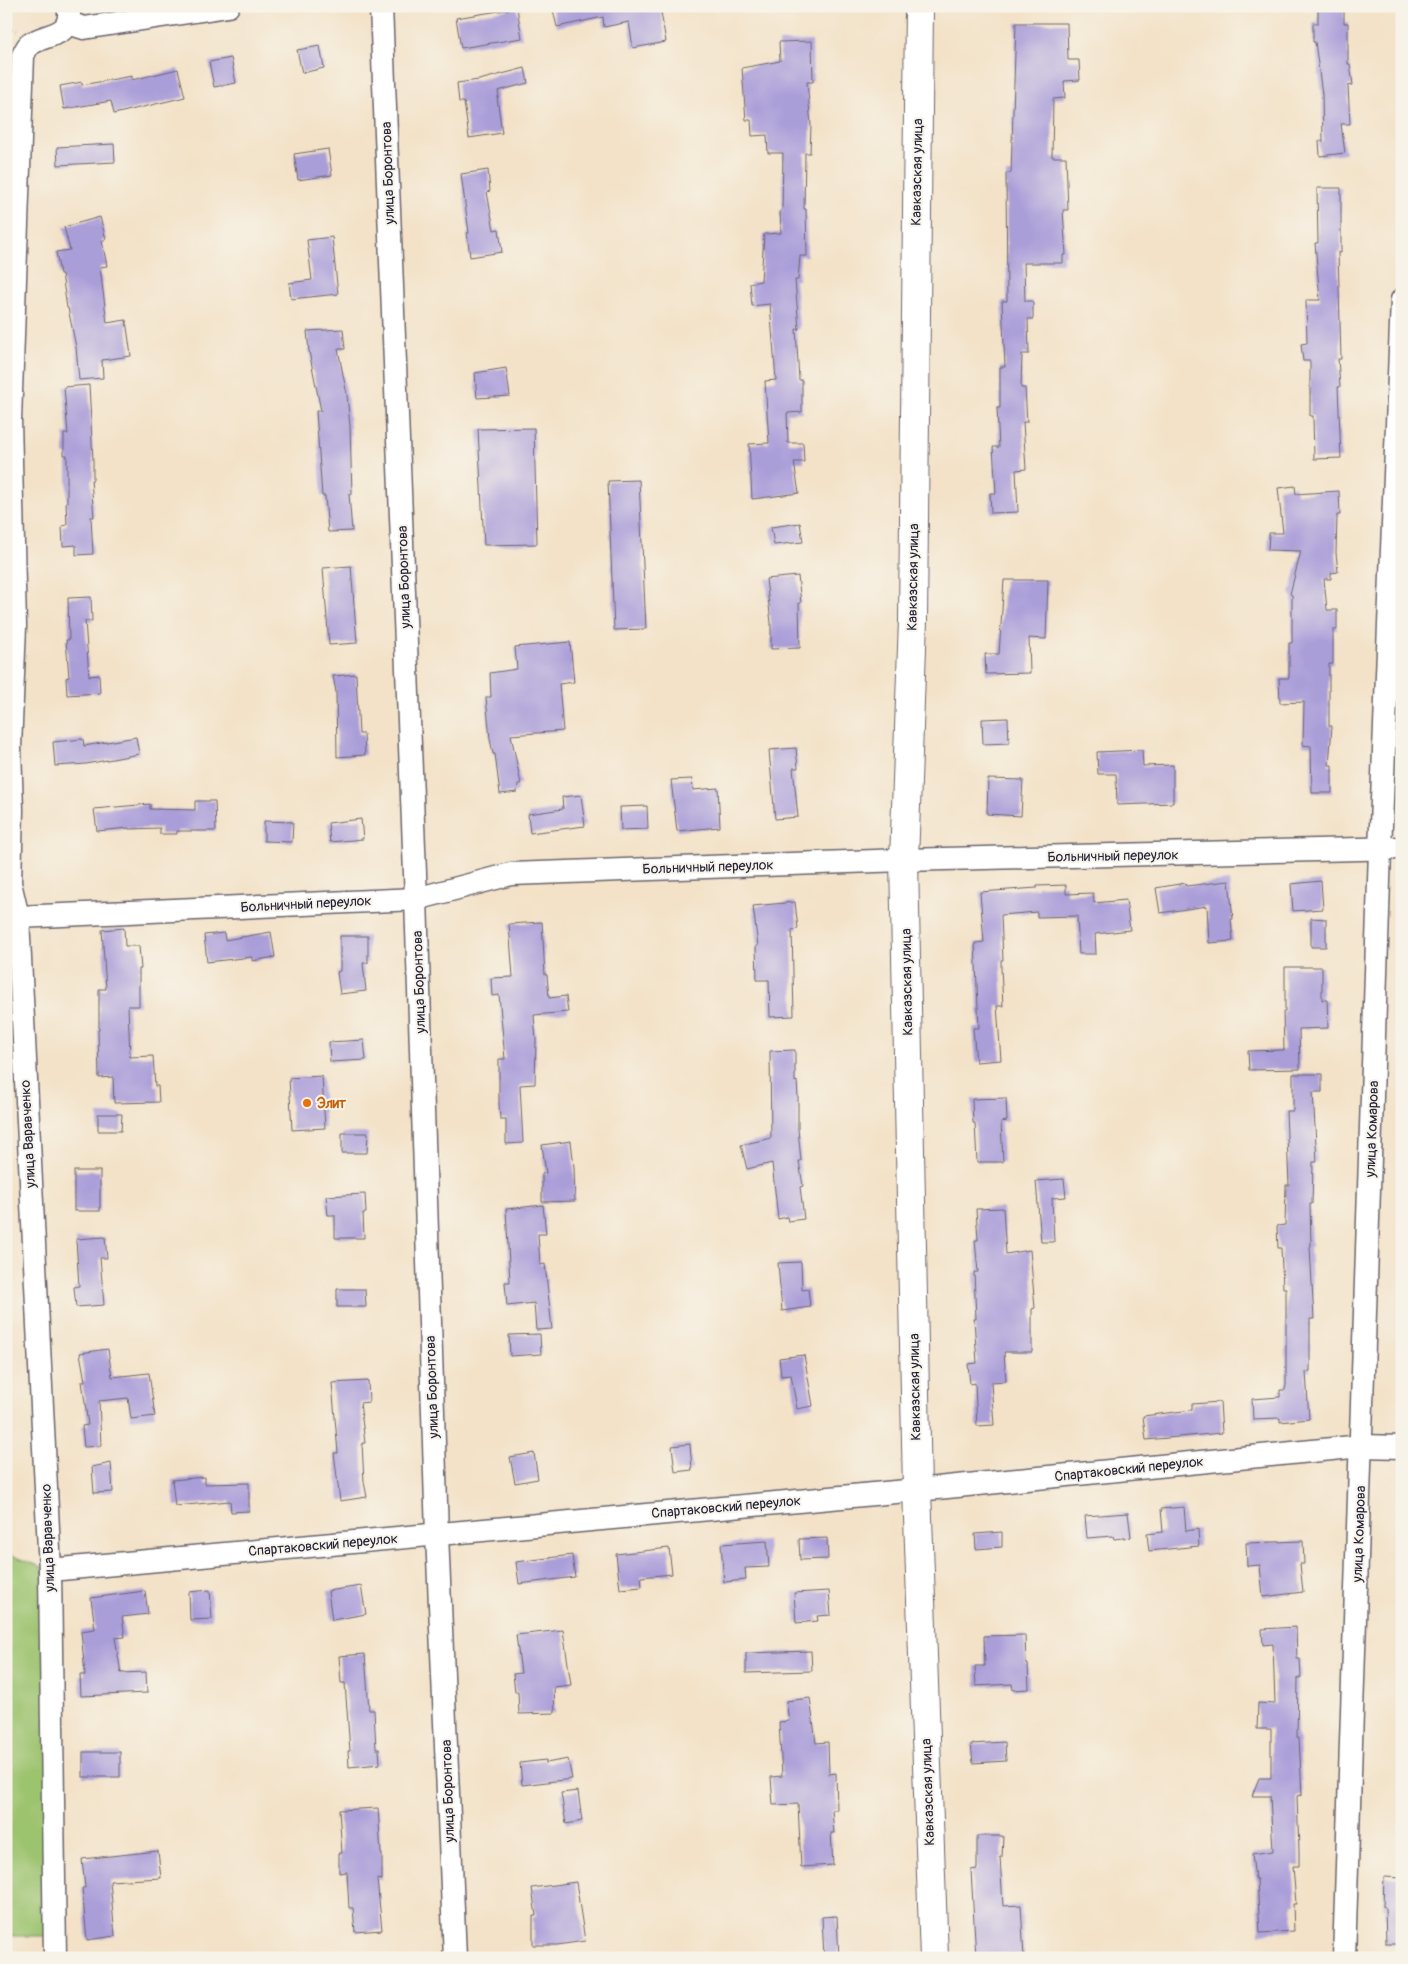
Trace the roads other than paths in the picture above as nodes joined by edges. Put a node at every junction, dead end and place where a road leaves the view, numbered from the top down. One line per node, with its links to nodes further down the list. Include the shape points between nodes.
1 (228, 6): 4 (street, via 84,28)
2 (381, 6): 8 (street, улица Боронтова)
3 (919, 6): 7 (street, Кавказская улица, via 913,620)
4 (68, 15): 9 (street, улица Варавченко, via 62,31 28,46 22,55 10,420 15,626 10,747 10,883)
5 (1402, 300): 6 (street, улица Комарова)
6 (1391, 849): 7 (street, Больничный переулок); 10 (street, улица Комарова)
7 (904, 860): 8 (street, Больничный переулок, via 510,874); 12 (street, Кавказская улица)
8 (416, 899): 9 (street, Больничный переулок); 13 (street, улица Боронтова)
9 (18, 916): 14 (street, улица Варавченко)
10 (1362, 1446): 11 (street, Спартаковский переулок); 12 (street, Спартаковский переулок); 18 (street, улица Комарова)
11 (1402, 1447)
12 (916, 1490): 13 (street, Спартаковский переулок); 17 (street, Кавказская улица)
13 (437, 1534): 14 (street, Спартаковский переулок); 16 (street, улица Боронтова)
14 (50, 1570): 15 (street, улица Варавченко)
15 (55, 1958)
16 (455, 1958)
17 (934, 1958)
18 (1344, 1958)

